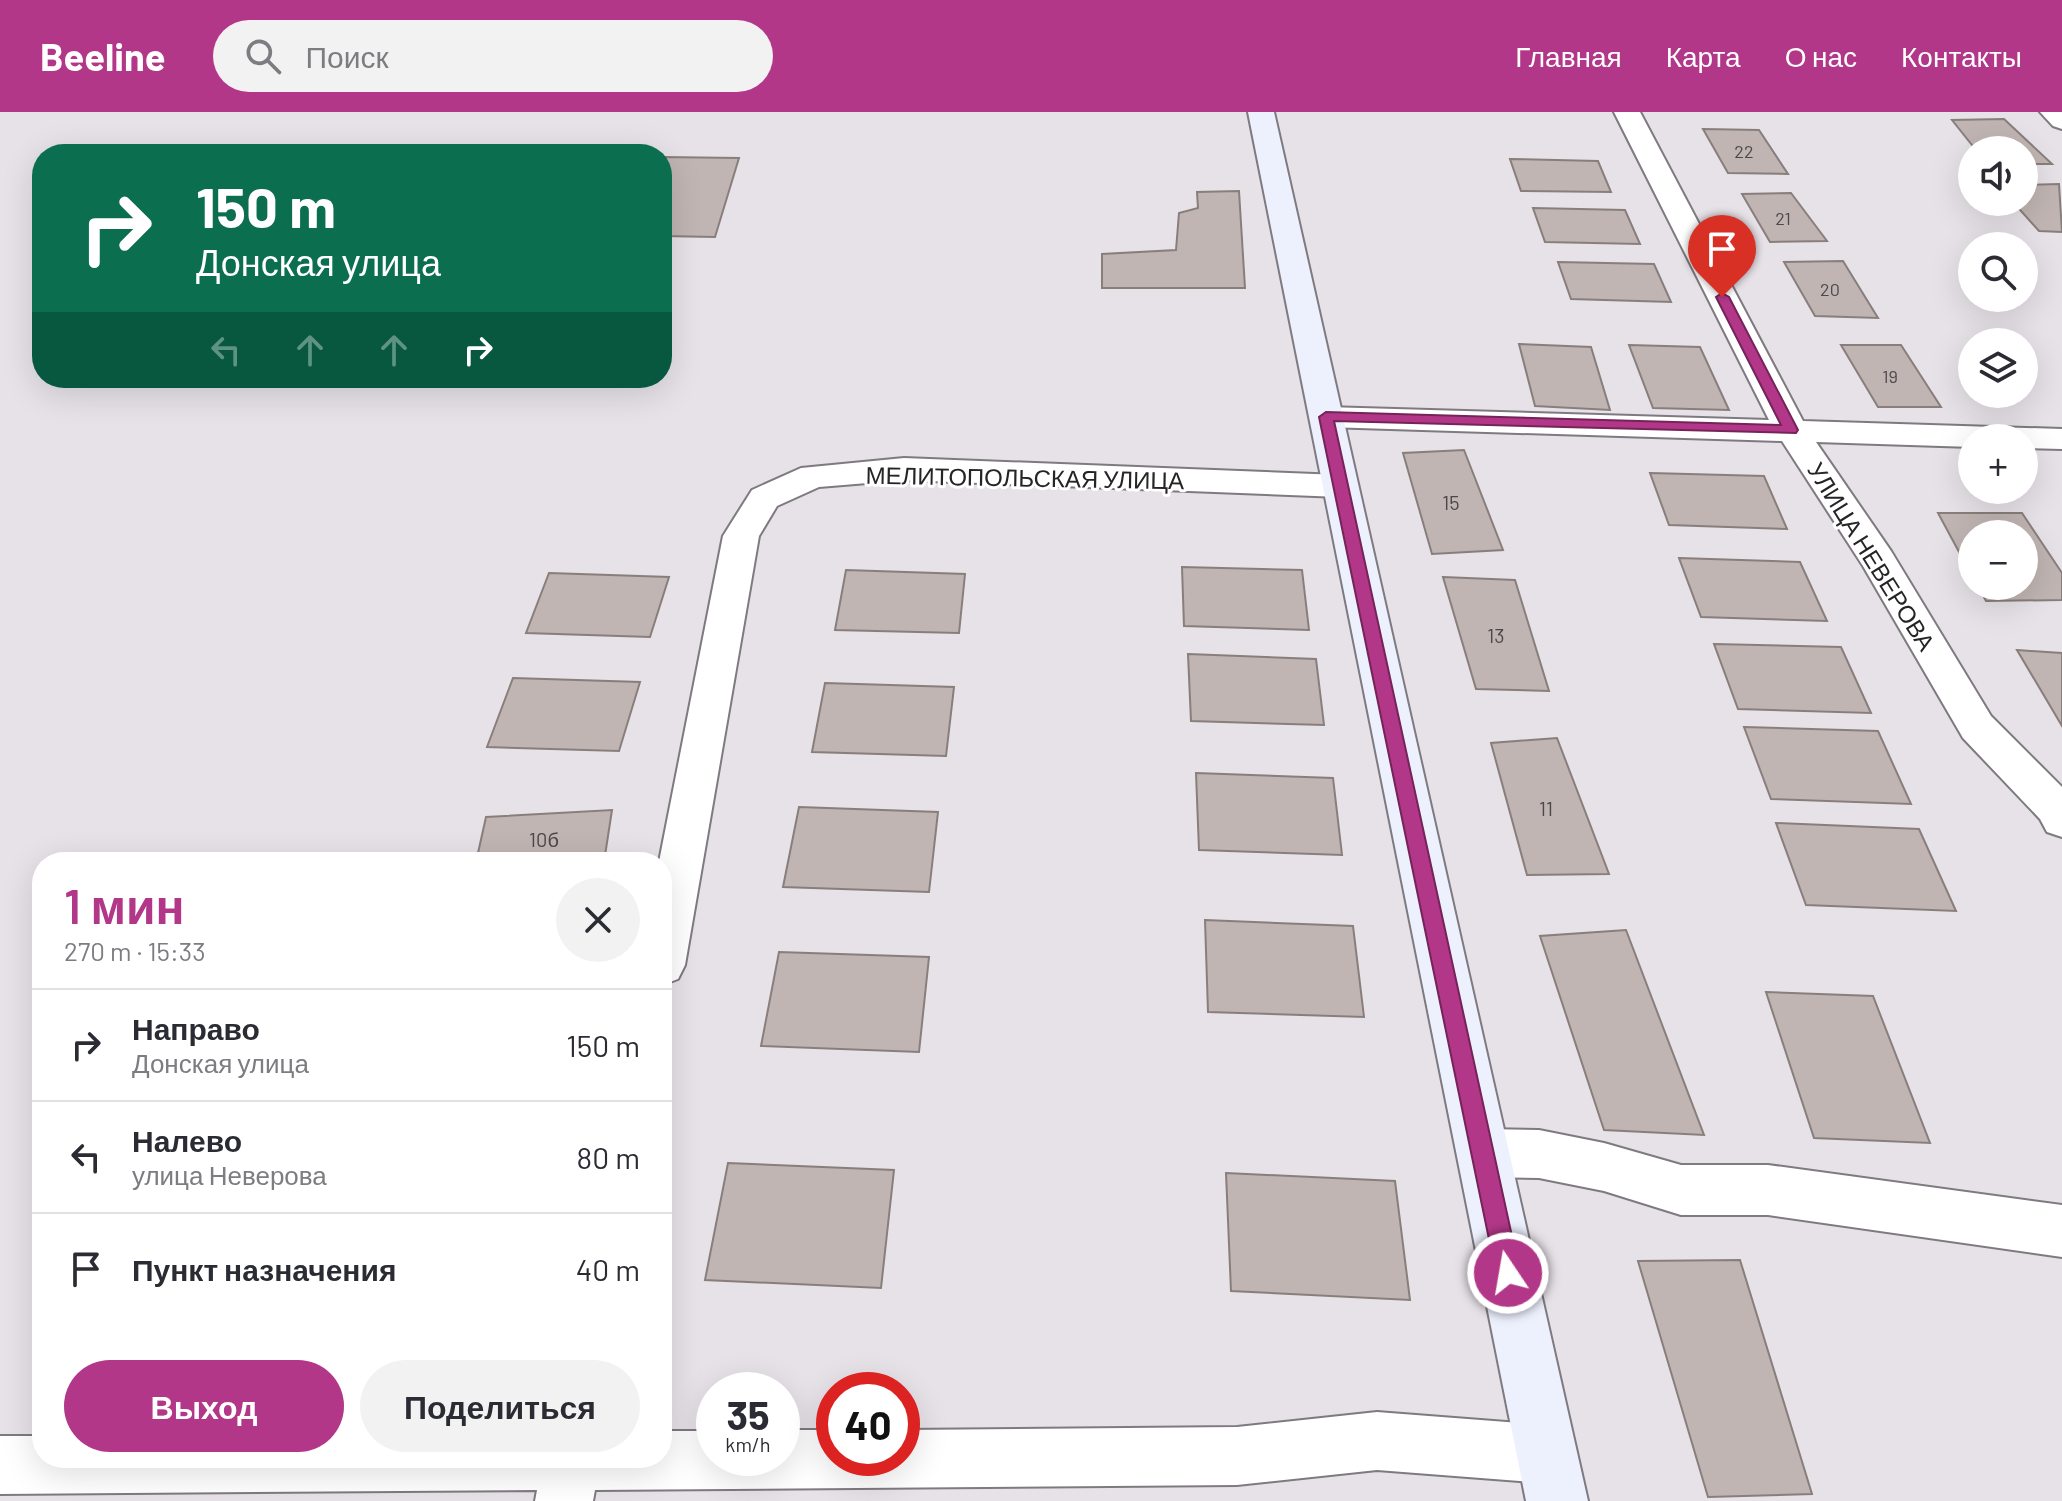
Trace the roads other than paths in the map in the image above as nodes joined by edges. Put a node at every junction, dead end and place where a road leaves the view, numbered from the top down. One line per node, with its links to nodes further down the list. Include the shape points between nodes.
1 (1261, 112): 5 (street)
2 (1627, 112): 6 (street, УЛИЦА НЕВЕРОВА)
3 (2053, 112): 4 (street)
4 (2062, 121)
5 (1326, 417): 6 (street); 8 (street)
6 (1791, 430): 7 (street); 9 (street, УЛИЦА НЕВЕРОВА, via 1878,560 1977,727)
7 (2062, 439)
8 (1340, 486): 10 (street, МЕЛИТОПОЛЬСКАЯ УЛИЦА, via 904,469 813,476 764,498 741,536); 11 (street)
9 (2060, 813)
10 (672, 911)
11 (1482, 1153): 12 (street, via 1552,1157 1681,1190 1768,1190); 17 (street)
12 (2062, 1231)
13 (0, 1465): 14 (street)
14 (32, 1465)
15 (213, 1468): 16 (street)
16 (569, 1473): 17 (street, via 1237,1456 1377,1441)
17 (1552, 1477)

